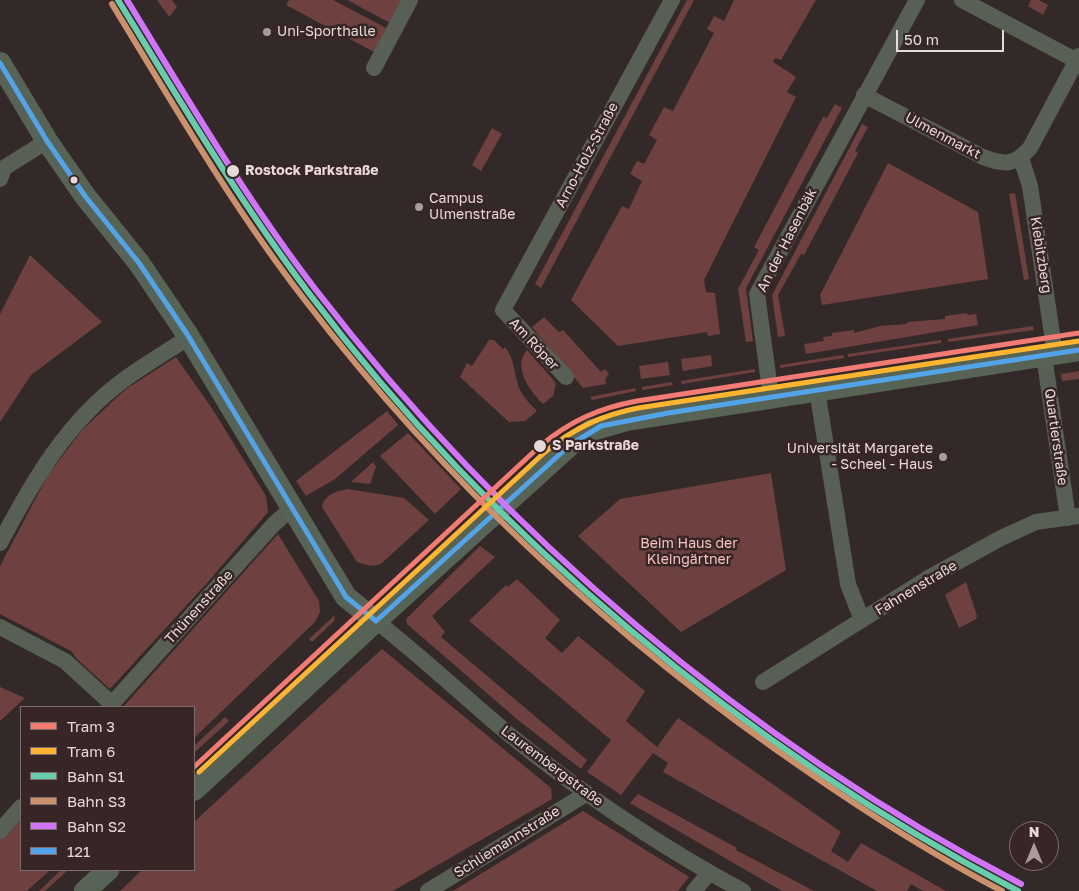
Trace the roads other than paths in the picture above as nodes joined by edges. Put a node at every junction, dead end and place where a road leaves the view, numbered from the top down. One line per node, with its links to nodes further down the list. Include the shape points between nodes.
1 (410, 0): 7 (street)
2 (672, 0): 12 (street, Arno-Holz-Straße)
3 (917, 0): 8 (street)
4 (962, 0): 5 (street)
5 (1078, 59): 10 (street, via 1030,148)
6 (0, 63): 9 (main road)
7 (374, 68)
8 (864, 95): 10 (street, Ulmenmarkt, via 983,157 1009,163); 18 (street, An der Hasenbäk, via 757,294)
9 (47, 141): 11 (street); 13 (main road, via 85,196 139,263)
10 (1021, 158): 15 (street, Kiebitzberg, via 1030,186)
11 (1, 171)
12 (503, 310): 16 (street, Am Röper)
13 (189, 337): 19 (main road); 21 (street, via 124,380 67,434 45,462)
14 (1079, 350): 15 (main road)
15 (1050, 355): 17 (main road); 20 (street, Quartierstraße)
16 (566, 378)
17 (817, 390): 18 (main road); 22 (street, via 848,584)
18 (771, 397): 23 (main road, via 626,420 592,430 570,445)
19 (292, 508): 23 (main road, via 346,597); 26 (street, Thünenstraße)
20 (1073, 517): 22 (street, Fahnenstraße, via 1025,526)
21 (0, 543)
22 (862, 620): 25 (street, Fahnenstraße)
23 (376, 621): 27 (main road); 28 (street, Laurembergstraße, via 508,733)
24 (0, 626): 26 (street, via 65,661)
25 (763, 682)
26 (110, 706)
27 (195, 789)
28 (586, 794): 32 (street, Laurembergstraße); 34 (street, Schliemannstraße)
29 (20, 808): 30 (street)
30 (0, 831)
31 (107, 871): 33 (main road)
32 (709, 873): 35 (street); 36 (street, Laurembergstraße)
33 (85, 891)
34 (428, 891)
35 (694, 891)
36 (743, 891)

